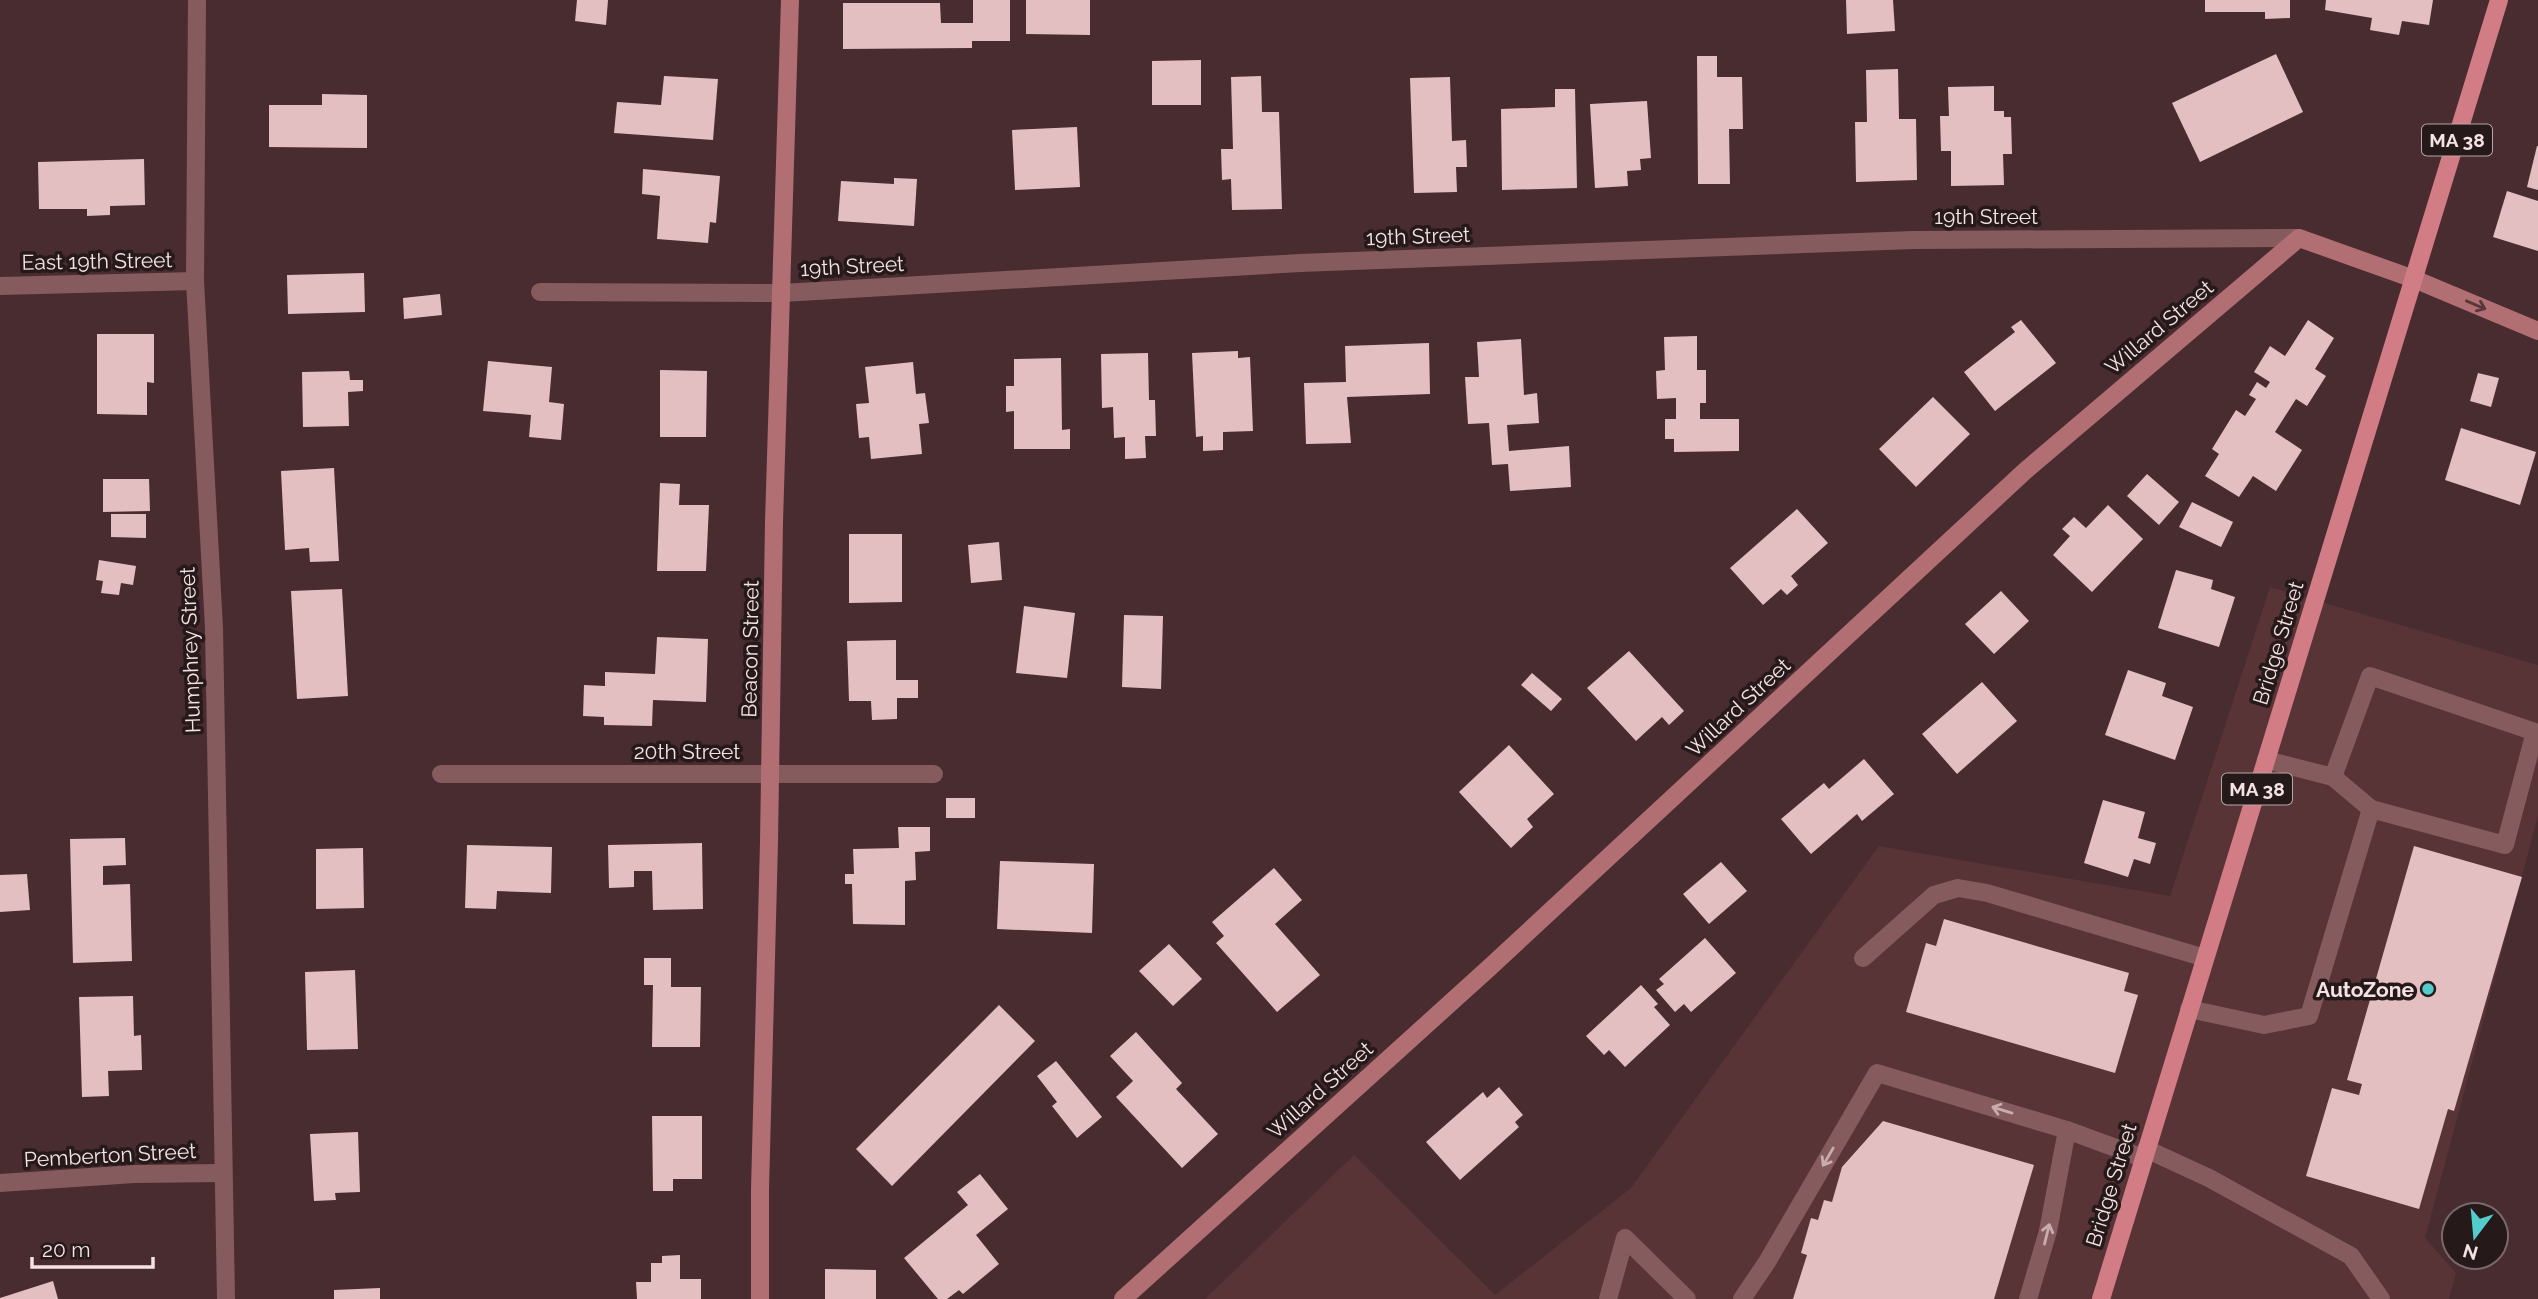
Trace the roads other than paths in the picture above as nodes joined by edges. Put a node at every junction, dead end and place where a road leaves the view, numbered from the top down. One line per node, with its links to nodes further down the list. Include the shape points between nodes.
1 (197, 0): 6 (street, Humphrey Street)
2 (790, 0): 9 (main road, Beacon Street)
3 (2499, 0): 5 (main road, Bridge Street / MA 38)
4 (2299, 238): 5 (main road); 9 (street, 19th Street, via 1913,240 1300,263); 26 (main road, Willard Street, via 2025,471 1500,959)
5 (2414, 279): 10 (main road, one-way to 10); 11 (main road, Bridge Street / MA 38)
6 (195, 281): 7 (street, East 19th Street); 22 (street, Humphrey Street, via 214,628)
7 (0, 286)
8 (540, 292): 9 (street, 19th Street)
9 (782, 293): 13 (main road, Beacon Street)
10 (2538, 331)
11 (2266, 760): 15 (street); 18 (main road, Bridge Street / MA 38)
12 (441, 774): 13 (street, 20th Street)
13 (771, 774): 14 (street, 20th Street); 25 (main road, Beacon Street)
14 (934, 774)
15 (2333, 777): 16 (street); 16 (street, via 2370,676 2535,732 2505,845)
16 (2371, 809): 19 (street, via 2309,1016 2264,1025)
17 (1863, 958): 18 (street, via 1934,895 1958,888)
18 (2205, 958): 19 (main road, Bridge Street / MA 38)
19 (2189, 1009): 21 (main road, Bridge Street / MA 38)
20 (2067, 1130): 21 (street); 29 (street, one-way to 29, via 1877,1073); 30 (street, one-way to 20, via 2048,1231)
21 (2145, 1154): 31 (main road, Bridge Street / MA 38); 32 (street, via 2209,1178 2351,1256)
22 (223, 1173): 23 (street, Pemberton Street); 24 (street, Humphrey Street)
23 (0, 1183)
24 (226, 1299)
25 (760, 1299)
26 (1123, 1299)
27 (1608, 1299): 28 (street, via 1625,1238)
28 (1687, 1299)
29 (1742, 1299)
30 (2028, 1299)
31 (2101, 1299)
32 (2381, 1299)

